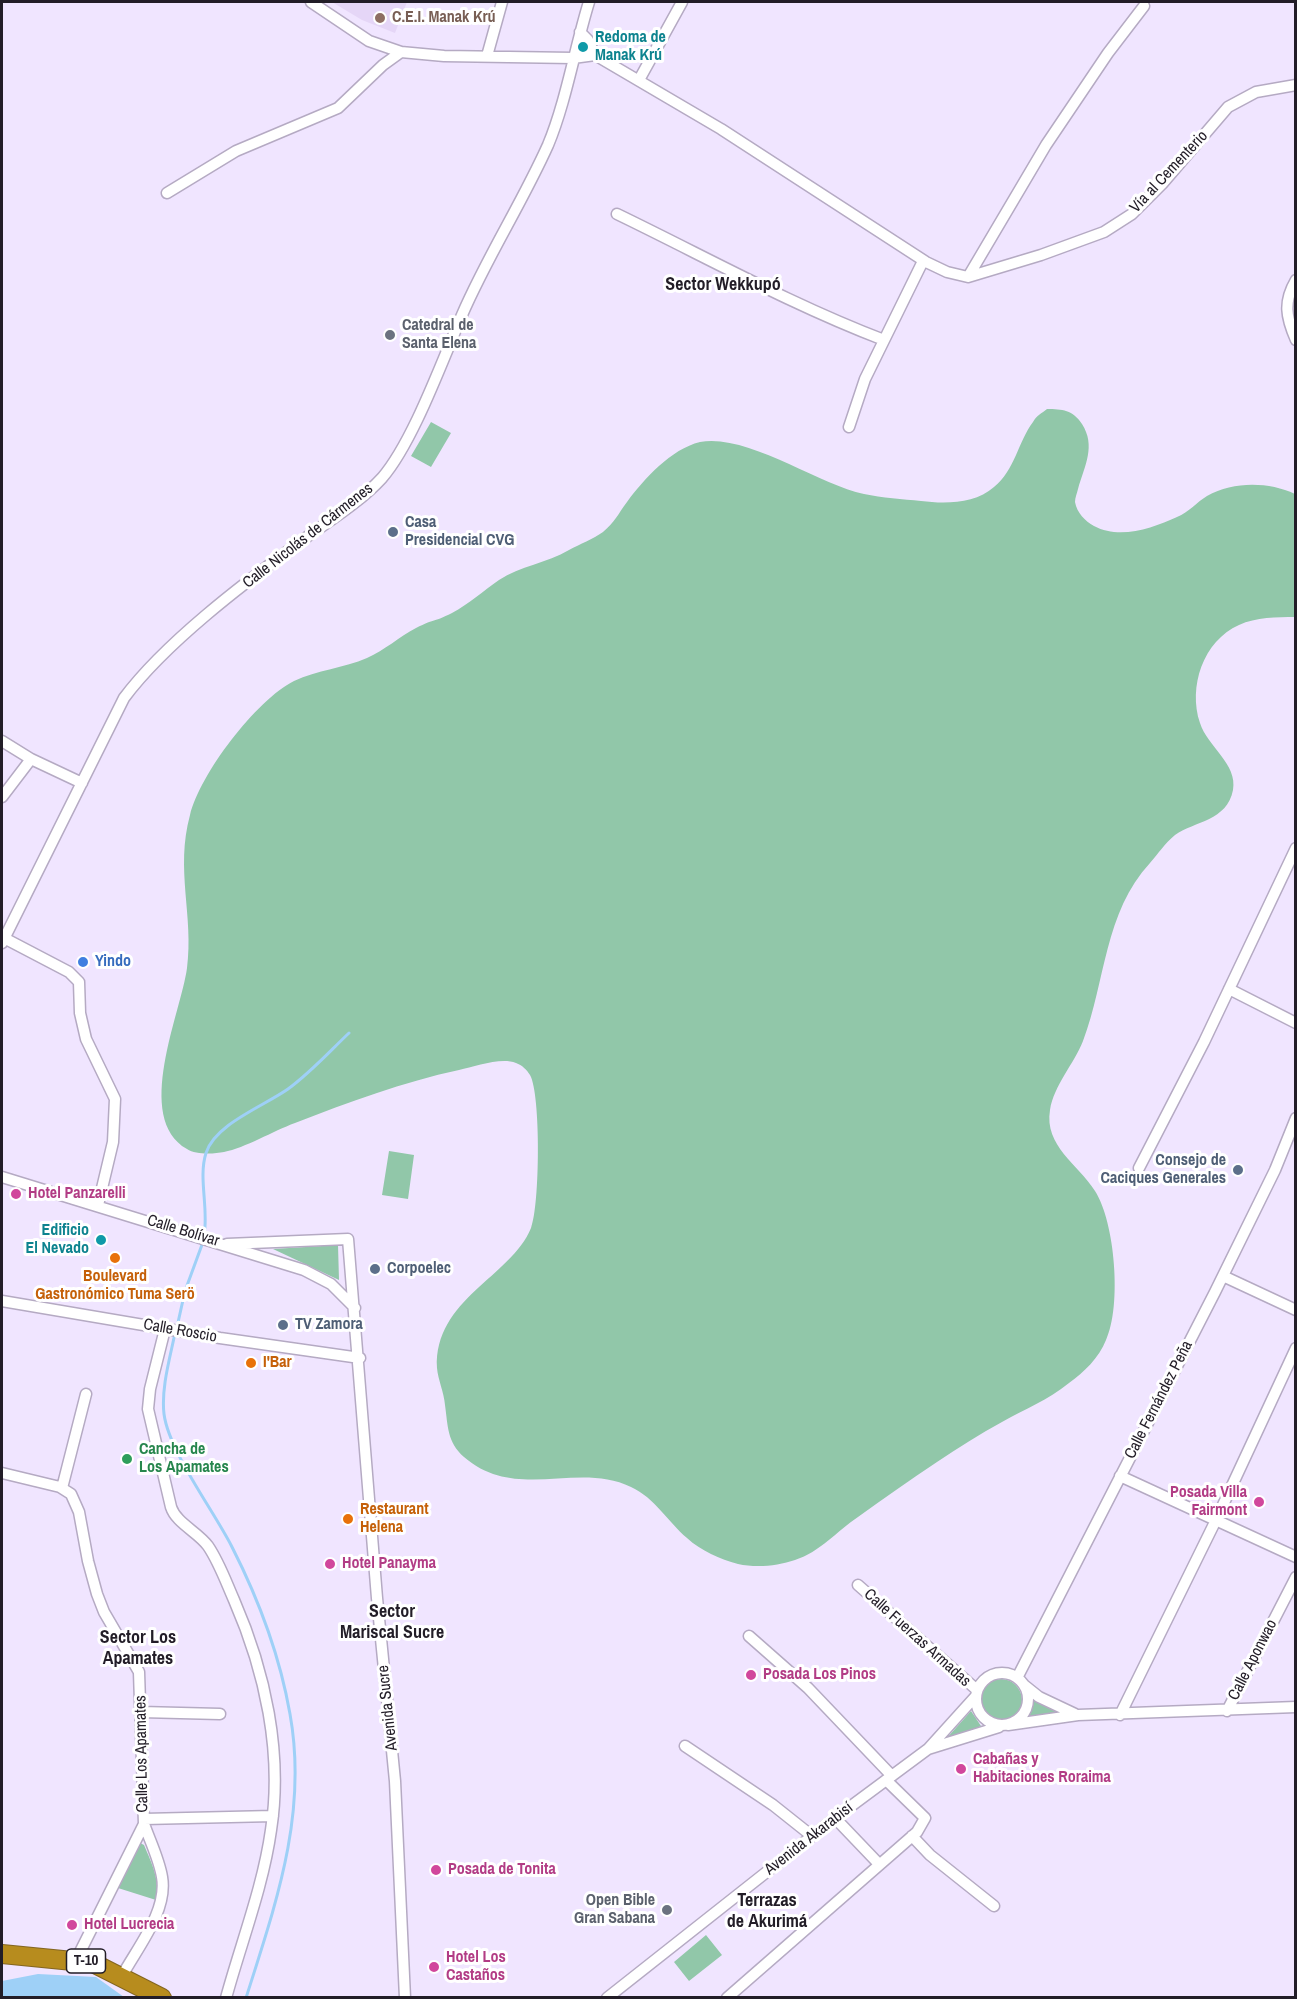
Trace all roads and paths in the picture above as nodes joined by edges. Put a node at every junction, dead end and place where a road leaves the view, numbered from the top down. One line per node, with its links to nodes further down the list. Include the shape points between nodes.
1 (311, 2): 7 (street, via 369,41)
2 (502, 2): 9 (street)
3 (589, 2): 6 (street, Calle Nicolás de Cármenes)
4 (682, 2): 11 (street)
5 (1144, 6): 16 (street, via 1046,145)
6 (580, 32): 8 (street); 10 (street, Calle Nicolás de Cármenes)
7 (401, 52): 9 (street); 13 (street, via 338,108 236,151)
8 (595, 55): 10 (street); 11 (street)
9 (487, 56): 10 (street)
10 (573, 58): 23 (street, Calle Nicolás de Cármenes, via 547,146 393,461 372,488 278,559 161,656 124,698)
11 (639, 80): 15 (street)
12 (1296, 85): 16 (street, Vía al Cementerio, via 1256,93 1228,107 1162,184 1114,227)
13 (167, 193)
14 (617, 214): 18 (street, via 745,279)
15 (923, 261): 16 (street); 18 (street)
16 (968, 277)
17 (1296, 280): 19 (street, via 1286,306)
18 (884, 340): 20 (street, via 865,379)
19 (1296, 340)
20 (849, 427)
21 (2, 741): 22 (street)
22 (31, 759): 23 (street); 24 (street)
23 (82, 783): 26 (street, Calle Nicolás de Cármenes)
24 (2, 797)
25 (1296, 849): 27 (street)
26 (3, 941): 32 (street, via 69,972 78,982 86,1039 115,1099 113,1142)
27 (1229, 989): 28 (street); 30 (street)
28 (1296, 1023)
29 (1296, 1118): 35 (street, Calle Fernández Peña)
30 (1139, 1168)
31 (2, 1176): 32 (street, Calle Bolívar)
32 (98, 1205): 34 (street, Calle Bolívar)
33 (348, 1239): 34 (street, Calle Bolívar); 37 (street, Avenida Sucre)
34 (226, 1244): 37 (street, Calle Bolívar, via 318,1275)
35 (1223, 1275): 38 (street); 44 (street, Calle Fernández Peña)
36 (2, 1300): 39 (street, Calle Roscio)
37 (356, 1308): 41 (street, Avenida Sucre)
38 (1296, 1311)
39 (173, 1330): 41 (street, Calle Roscio); 63 (street, via 150,1389 149,1419 173,1512 208,1547 247,1634 273,1738)
40 (1296, 1348): 46 (street)
41 (360, 1358): 75 (street, Avenida Sucre, via 398,1818)
42 (86, 1394): 45 (street)
43 (2, 1473): 45 (street)
44 (1120, 1476): 46 (street); 51 (street, Calle Fernández Peña)
45 (62, 1488): 55 (street, Calle Los Apamates, via 76,1501 91,1577 104,1612 139,1672)
46 (1216, 1520): 47 (street); 58 (street)
47 (1296, 1557)
48 (1296, 1577): 54 (street, Calle Aponwao)
49 (858, 1585): 52 (street, Calle Fuerzas Armadas)
50 (749, 1636): 62 (street, via 793,1673)
51 (1020, 1681): 52 (street, via 1008,1674 995,1674 984,1680); 57 (street, Avenida Akarabisí, via 1039,1697); 59 (street, via 1028,1696 1026,1708 1019,1719)
52 (976, 1693): 59 (street, via 977,1709 984,1719); 61 (street, Avenida Akarabisí)
53 (1296, 1707): 54 (street, Avenida Akarabisí)
54 (1227, 1711): 58 (street, Avenida Akarabisí)
55 (141, 1712): 56 (street); 65 (street, Calle Los Apamates)
56 (220, 1714)
57 (1078, 1715): 58 (street, Avenida Akarabisí); 59 (street, Avenida Akarabisí)
58 (1120, 1715)
59 (1005, 1725): 61 (street, Avenida Akarabisí)
60 (685, 1746): 66 (street)
61 (928, 1749): 62 (street, Avenida Akarabisí)
62 (889, 1778): 64 (street, Avenida Akarabisí); 67 (street, via 925,1818)
63 (273, 1816): 65 (street); 74 (street)
64 (835, 1818): 66 (street, Avenida Akarabisí); 68 (street)
65 (144, 1821): 71 (street, Calle Los Apamates); 72 (street, Calle Los Apamates, via 163,1887 159,1908)
66 (812, 1836): 76 (street, Avenida Akarabisí)
67 (912, 1836): 68 (street); 69 (street)
68 (878, 1863): 77 (street)
69 (994, 1906)
70 (2, 1954): 71 (highway, T-10)
71 (76, 1960): 72 (highway, T-10)
72 (122, 1976): 73 (highway, T-10)
73 (160, 1997)
74 (226, 1998)
75 (405, 1998)
76 (607, 1998)
77 (727, 1998)

